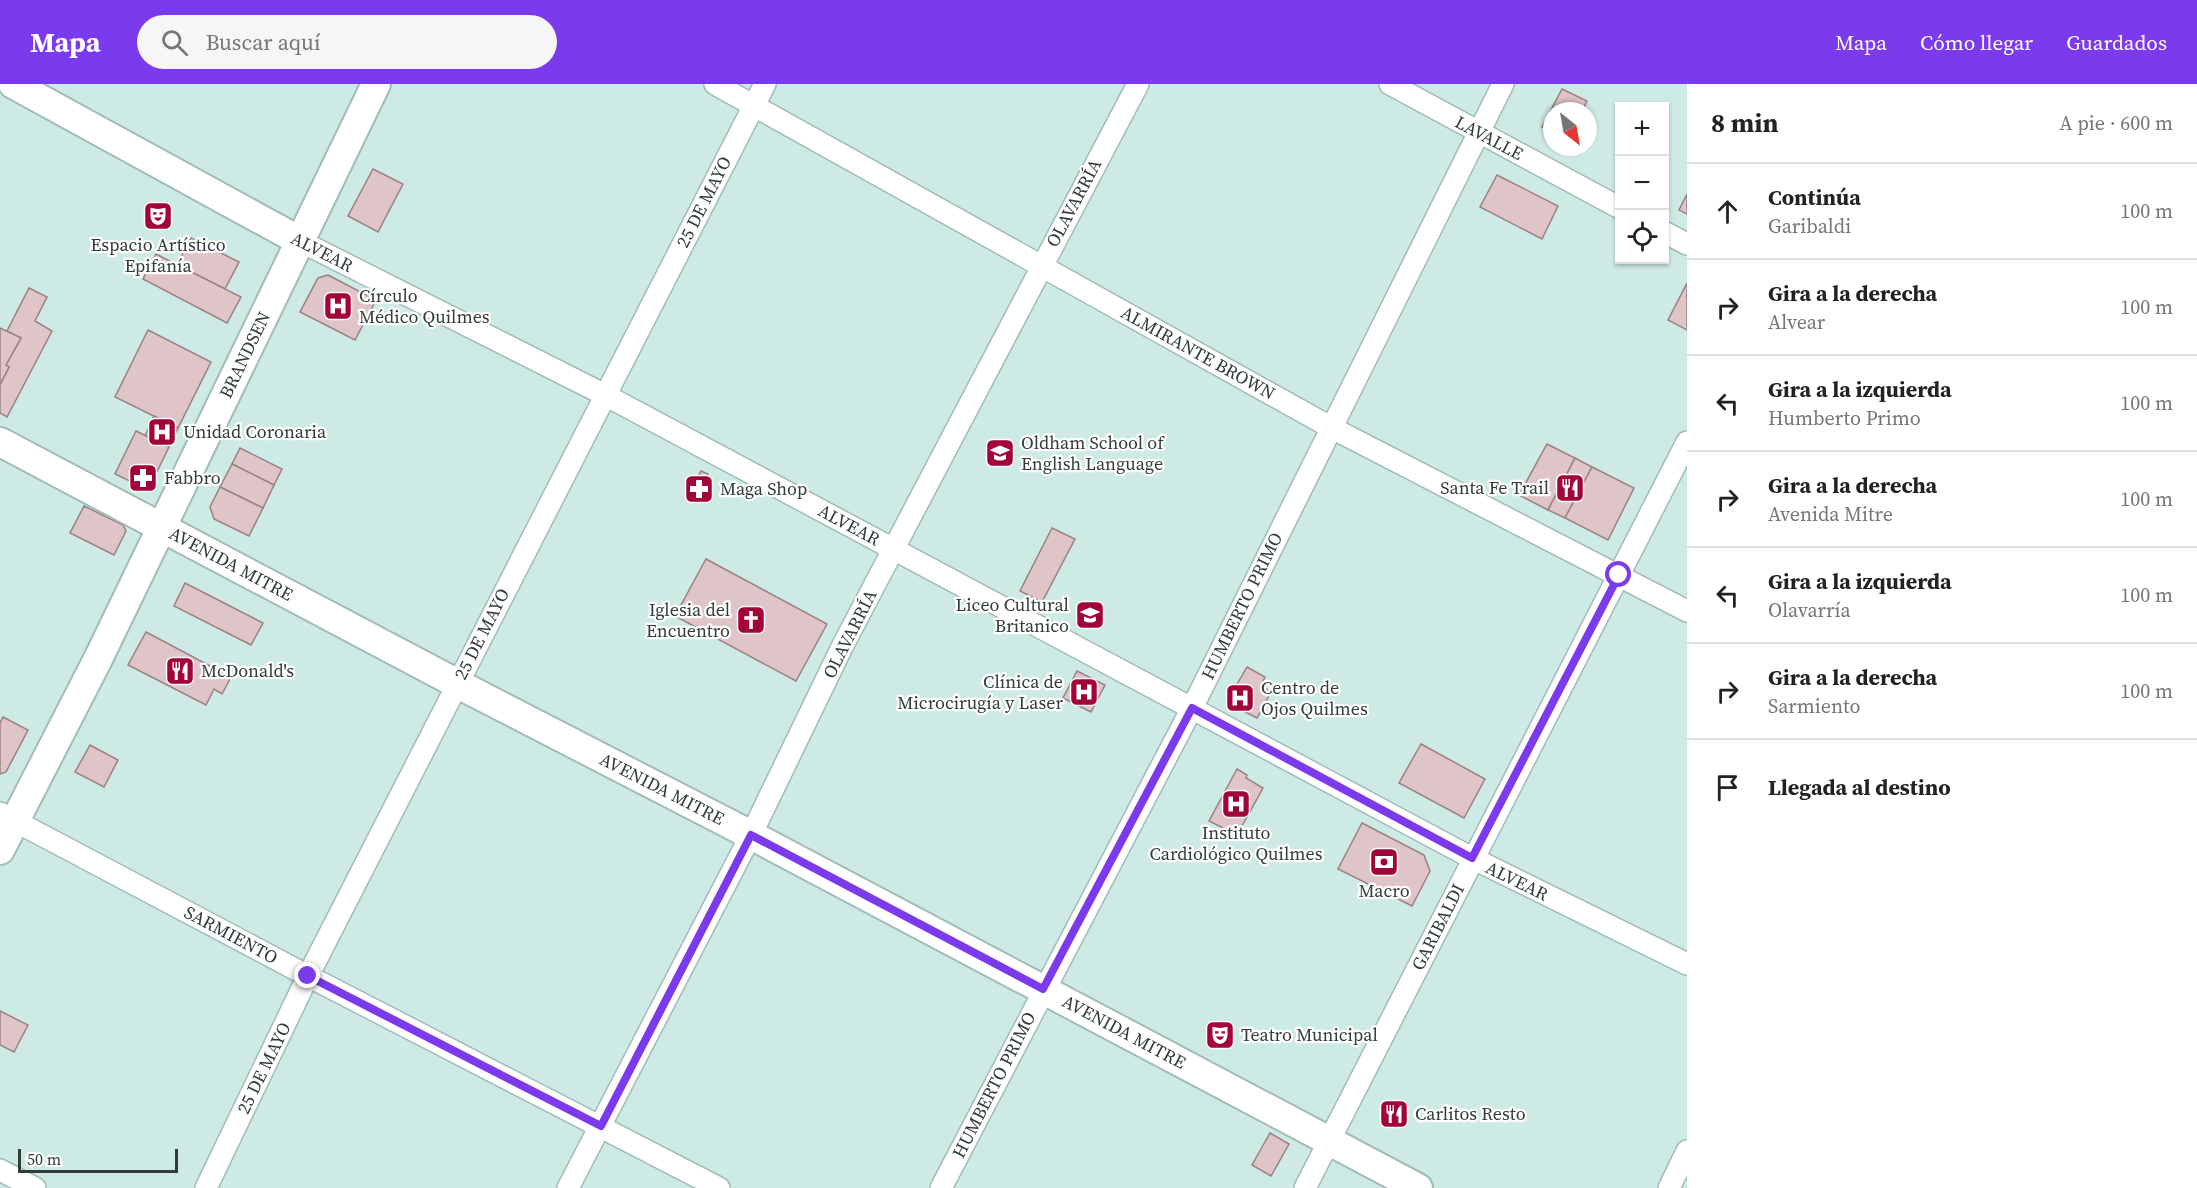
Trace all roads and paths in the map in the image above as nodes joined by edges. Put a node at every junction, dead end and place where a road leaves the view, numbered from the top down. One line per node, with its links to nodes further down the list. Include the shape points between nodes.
1 (13, 84): 12 (main road, ALVEAR)
2 (376, 84): 12 (main road, BRANDSEN)
3 (715, 84): 8 (street, ALMIRANTE BROWN)
4 (765, 84): 8 (street, 25 DE MAYO)
5 (1138, 84): 14 (street, OLAVARRÍA)
6 (1390, 84): 9 (street, LAVALLE)
7 (1503, 84): 9 (street, HUMBERTO PRIMO)
8 (754, 104): 14 (street, ALMIRANTE BROWN); 15 (street, 25 DE MAYO)
9 (1478, 132): 10 (street, LAVALLE); 16 (street, HUMBERTO PRIMO)
10 (1615, 205)
11 (1669, 234): 13 (street)
12 (300, 241): 15 (street, ALVEAR); 19 (main road, BRANDSEN)
13 (1687, 244)
14 (1041, 266): 16 (street, ALMIRANTE BROWN); 20 (street, OLAVARRÍA)
15 (605, 395): 20 (street, ALVEAR); 23 (street, 25 DE MAYO)
16 (1330, 427): 21 (street, ALMIRANTE BROWN); 24 (street, HUMBERTO PRIMO)
17 (1687, 441): 21 (street, GARIBALDI)
18 (0, 442): 19 (main road, AVENIDA MITRE)
19 (162, 528): 23 (main road, AVENIDA MITRE); 25 (main road, BRANDSEN, via 98,659)
20 (894, 549): 24 (street, ALVEAR); 26 (street, OLAVARRÍA)
21 (1619, 575): 22 (street, ALMIRANTE BROWN); 28 (street, GARIBALDI)
22 (1687, 611)
23 (456, 683): 26 (main road, AVENIDA MITRE); 30 (street, 25 DE MAYO)
24 (1192, 708): 28 (street, ALVEAR); 31 (street, HUMBERTO PRIMO)
25 (7, 816): 27 (main road, BRANDSEN); 30 (street, SARMIENTO)
26 (751, 835): 31 (main road, AVENIDA MITRE); 32 (street, OLAVARRÍA)
27 (0, 850)
28 (1472, 858): 29 (street, ALVEAR); 33 (street, GARIBALDI)
29 (1687, 964)
30 (308, 976): 32 (street, SARMIENTO); 37 (street, 25 DE MAYO)
31 (1043, 989): 33 (main road, AVENIDA MITRE); 40 (street, HUMBERTO PRIMO)
32 (601, 1126): 38 (street, OLAVARRÍA); 39 (street, SARMIENTO)
33 (1330, 1141): 41 (street, GARIBALDI); 42 (main road, AVENIDA MITRE)
34 (1687, 1151): 43 (street)
35 (0, 1170): 36 (street)
36 (35, 1188)
37 (206, 1188)
38 (568, 1188)
39 (719, 1188)
40 (941, 1188)
41 (1305, 1188)
42 (1418, 1188)
43 (1669, 1188)

